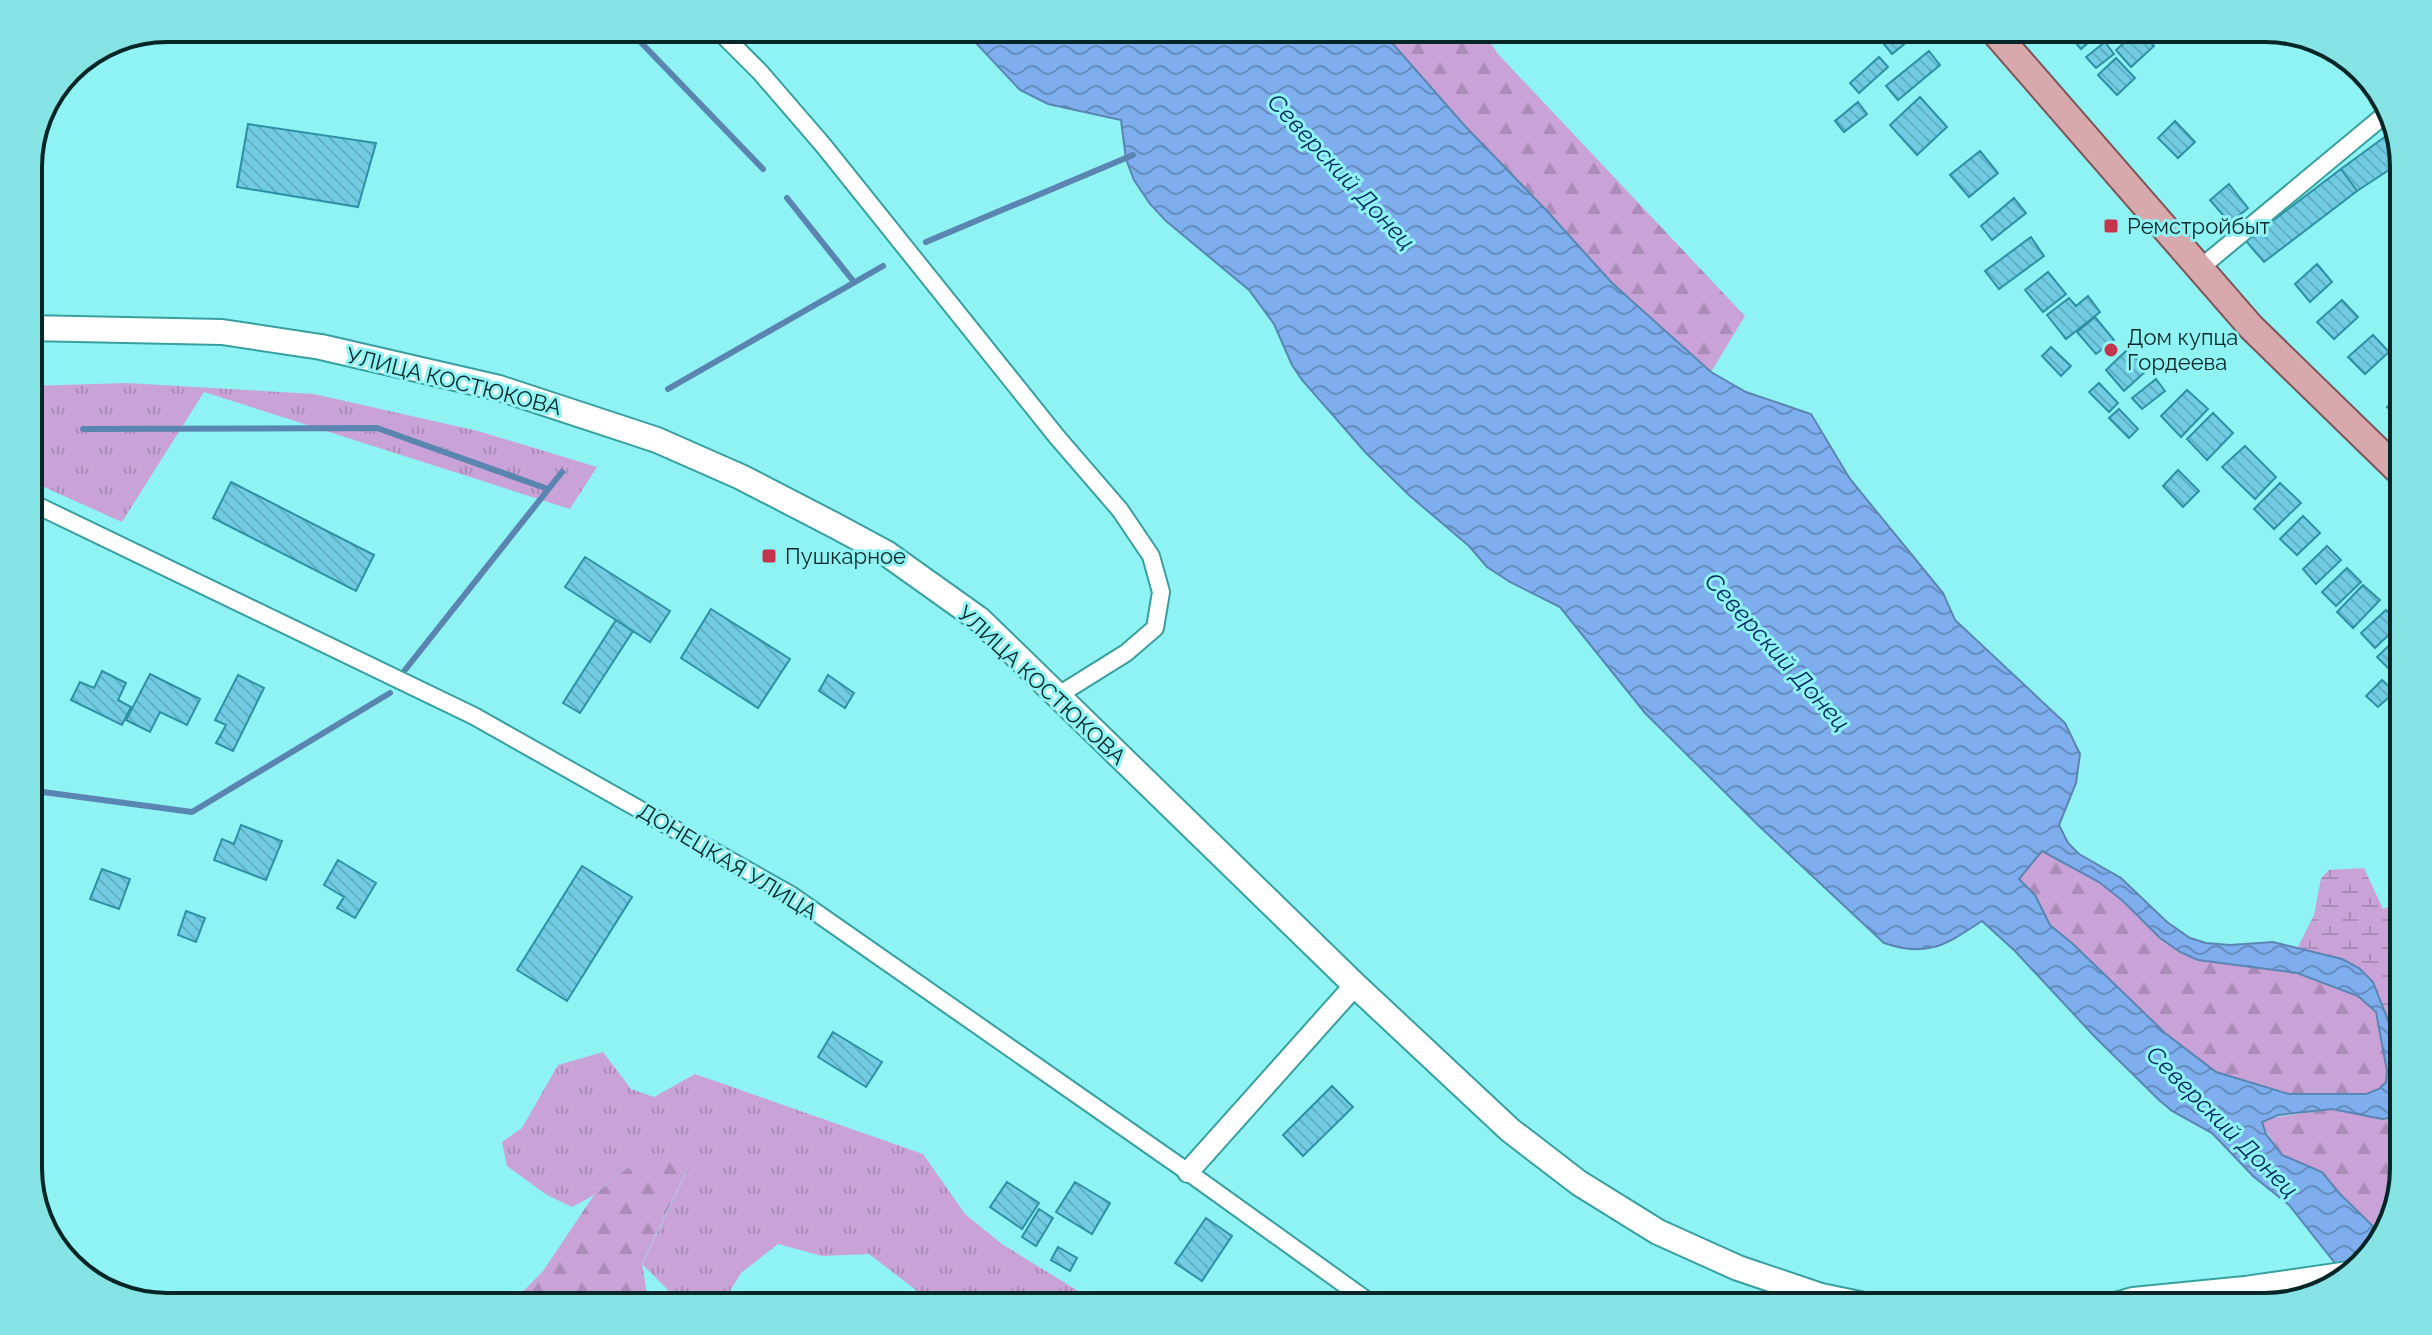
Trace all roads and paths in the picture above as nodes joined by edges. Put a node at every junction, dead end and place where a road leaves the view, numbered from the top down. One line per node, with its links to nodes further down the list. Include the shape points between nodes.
1 (730, 42): 8 (street, via 896,234 1120,510 1151,556 1161,592 1155,628 1126,653)
2 (2015, 42): 4 (main road)
3 (2380, 119): 4 (street)
4 (2199, 269): 6 (main road)
5 (42, 328): 8 (main road, УЛИЦА КОСТЮКОВА, via 222,332 321,347 499,388 657,440 886,553 980,620)
6 (2390, 462)
7 (42, 508): 10 (street, ДОНЕЦКАЯ УЛИЦА, via 474,716 791,895)
8 (1057, 696): 9 (main road, УЛИЦА КОСТЮКОВА)
9 (1355, 985): 10 (street); 13 (main road, УЛИЦА КОСТЮКОВА, via 1510,1130 1579,1183 1658,1232 1738,1268)
10 (1188, 1172): 12 (street, ДОНЕЦКАЯ УЛИЦА)
11 (2324, 1278): 14 (main road)
12 (1357, 1293)
13 (1812, 1293)
14 (2204, 1293)

